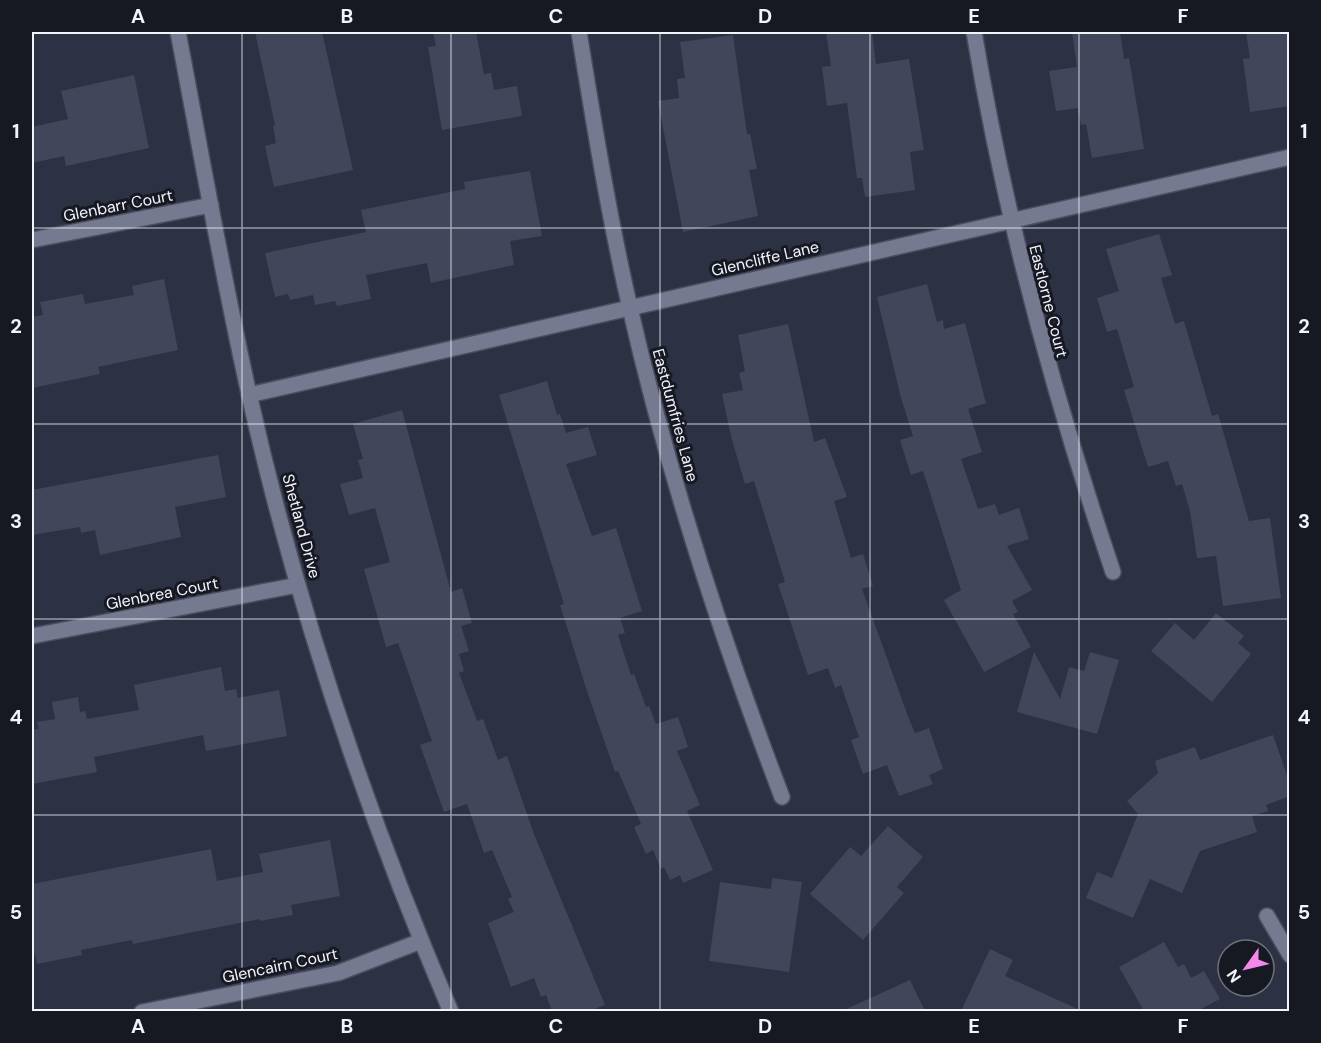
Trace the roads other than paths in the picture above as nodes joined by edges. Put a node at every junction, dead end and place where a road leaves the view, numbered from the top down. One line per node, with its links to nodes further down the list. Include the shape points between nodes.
1 (178, 32): 5 (street, Shetland Drive)
2 (579, 32): 8 (street, Eastdumfries Lane)
3 (974, 32): 6 (street, Eastlorne Court)
4 (1290, 158): 6 (street, Glencliffe Lane)
5 (211, 205): 7 (street, Glenbarr Court); 9 (street, Shetland Drive)
6 (1010, 221): 8 (street, Glencliffe Lane); 10 (street, Eastlorne Court, via 1048,371)
7 (32, 240)
8 (630, 308): 9 (street, Glencliffe Lane); 13 (street, Eastdumfries Lane, via 704,578)
9 (249, 395): 11 (street, Shetland Drive)
10 (1113, 572)
11 (298, 585): 12 (street, Glenbrea Court); 15 (street, Shetland Drive, via 355,765)
12 (32, 636)
13 (782, 797)
14 (1268, 916): 16 (street)
15 (421, 941): 17 (street, Glencairn Court, via 338,973); 18 (street, Shetland Drive)
16 (1290, 955)
17 (142, 1011)
18 (451, 1011)

